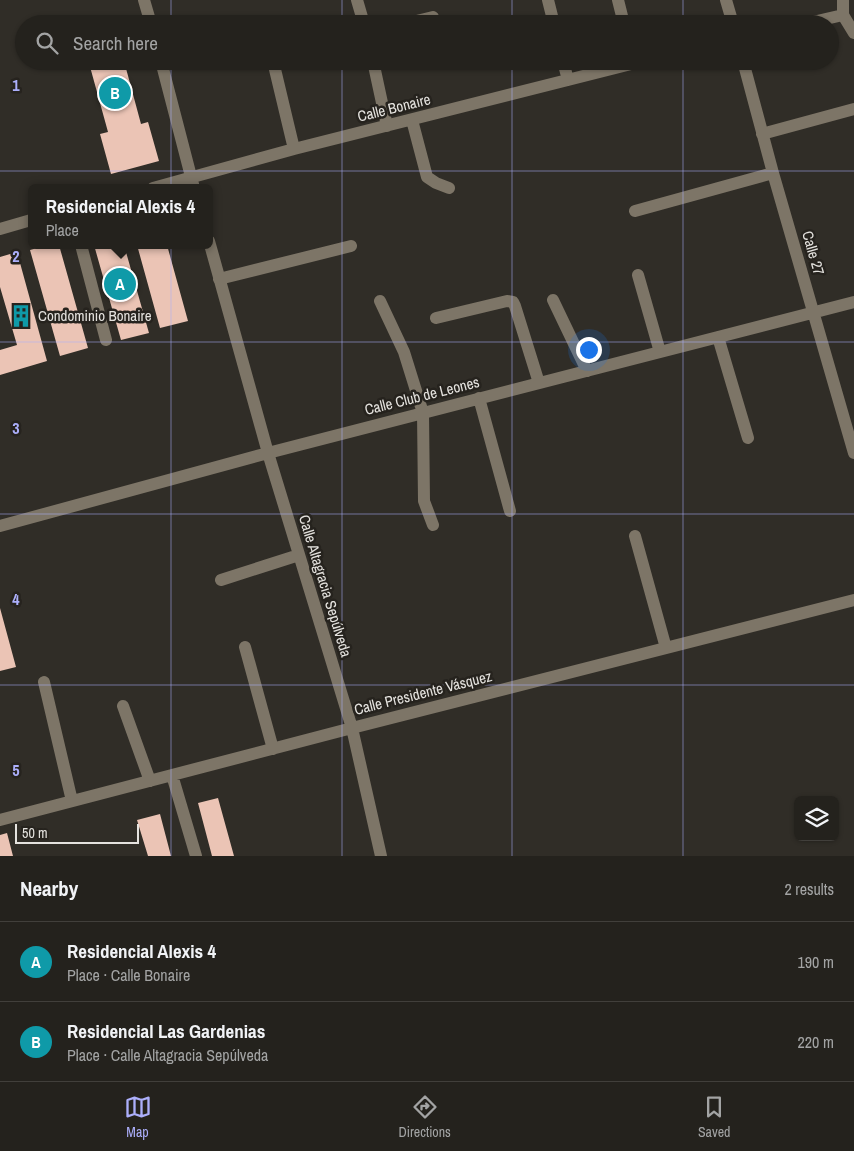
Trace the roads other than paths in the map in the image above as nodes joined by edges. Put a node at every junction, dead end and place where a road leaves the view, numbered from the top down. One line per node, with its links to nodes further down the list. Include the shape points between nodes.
1 (144, 0): 8 (street)
2 (357, 0): 9 (street)
3 (548, 0): 10 (street)
4 (618, 0): 11 (street)
5 (726, 0): 12 (street)
6 (843, 0): 7 (street)
7 (843, 14): 13 (street); 14 (street)
8 (148, 15)
9 (361, 15)
10 (552, 15)
11 (622, 15)
12 (730, 15)
13 (839, 15)
14 (854, 33)
15 (162, 70): 28 (street)
16 (275, 70): 26 (street)
17 (374, 70): 24 (street)
18 (565, 70): 21 (street)
19 (606, 70): 21 (street, Calle Bonaire)
20 (745, 70): 25 (street, Calle 27)
21 (568, 80): 23 (street, Calle Bonaire)
22 (854, 109): 25 (street)
23 (412, 120): 24 (street, Calle Bonaire); 29 (street, via 427,176)
24 (387, 126): 26 (street, Calle Bonaire)
25 (762, 134): 27 (street, Calle 27)
26 (294, 149): 28 (street, Calle Bonaire)
27 (773, 173): 30 (street); 41 (street, Calle 27)
28 (193, 183)
29 (449, 188)
30 (635, 211)
31 (28, 221): 32 (street)
32 (0, 229)
33 (351, 246): 37 (street)
34 (82, 249): 44 (street)
35 (211, 249): 37 (street, Calle Altagracia Sepúlveda)
36 (638, 275): 45 (street)
37 (219, 279): 51 (street, Calle Altagracia Sepúlveda)
38 (553, 300): 46 (street)
39 (380, 301): 49 (street, via 404,352)
40 (854, 302): 41 (street, Calle Club de Leones)
41 (813, 313): 43 (street, Calle Club de Leones); 52 (street, Calle 27)
42 (436, 318): 47 (street, via 507,300 513,302)
43 (718, 337): 45 (street, Calle Club de Leones); 50 (street)
44 (106, 340)
45 (660, 352): 46 (street, Calle Club de Leones)
46 (587, 371): 47 (street, Calle Club de Leones)
47 (538, 383): 48 (street, Calle Club de Leones)
48 (479, 398): 49 (street, Calle Club de Leones); 53 (street)
49 (423, 413): 51 (street, Calle Club de Leones); 54 (street, via 424,501)
50 (748, 438)
51 (268, 453): 55 (street, Calle Club de Leones); 57 (street, Calle Altagracia Sepúlveda)
52 (854, 453)
53 (510, 511)
54 (433, 525)
55 (0, 526)
56 (635, 536): 61 (street)
57 (299, 555): 58 (street); 64 (street, Calle Altagracia Sepúlveda)
58 (221, 580)
59 (854, 600): 61 (street, Calle Presidente Vásquez)
60 (245, 647): 65 (street)
61 (666, 648): 64 (street, Calle Presidente Vásquez)
62 (44, 682): 68 (street)
63 (123, 706): 67 (street)
64 (352, 728): 65 (street, Calle Presidente Vásquez); 71 (street, Calle Altagracia Sepúlveda)
65 (273, 749): 66 (street, Calle Presidente Vásquez)
66 (172, 775): 67 (street, Calle Presidente Vásquez); 70 (street)
67 (150, 781): 68 (street, Calle Presidente Vásquez)
68 (72, 802): 69 (street, Calle Presidente Vásquez)
69 (0, 820)
70 (196, 856)
71 (381, 856)

